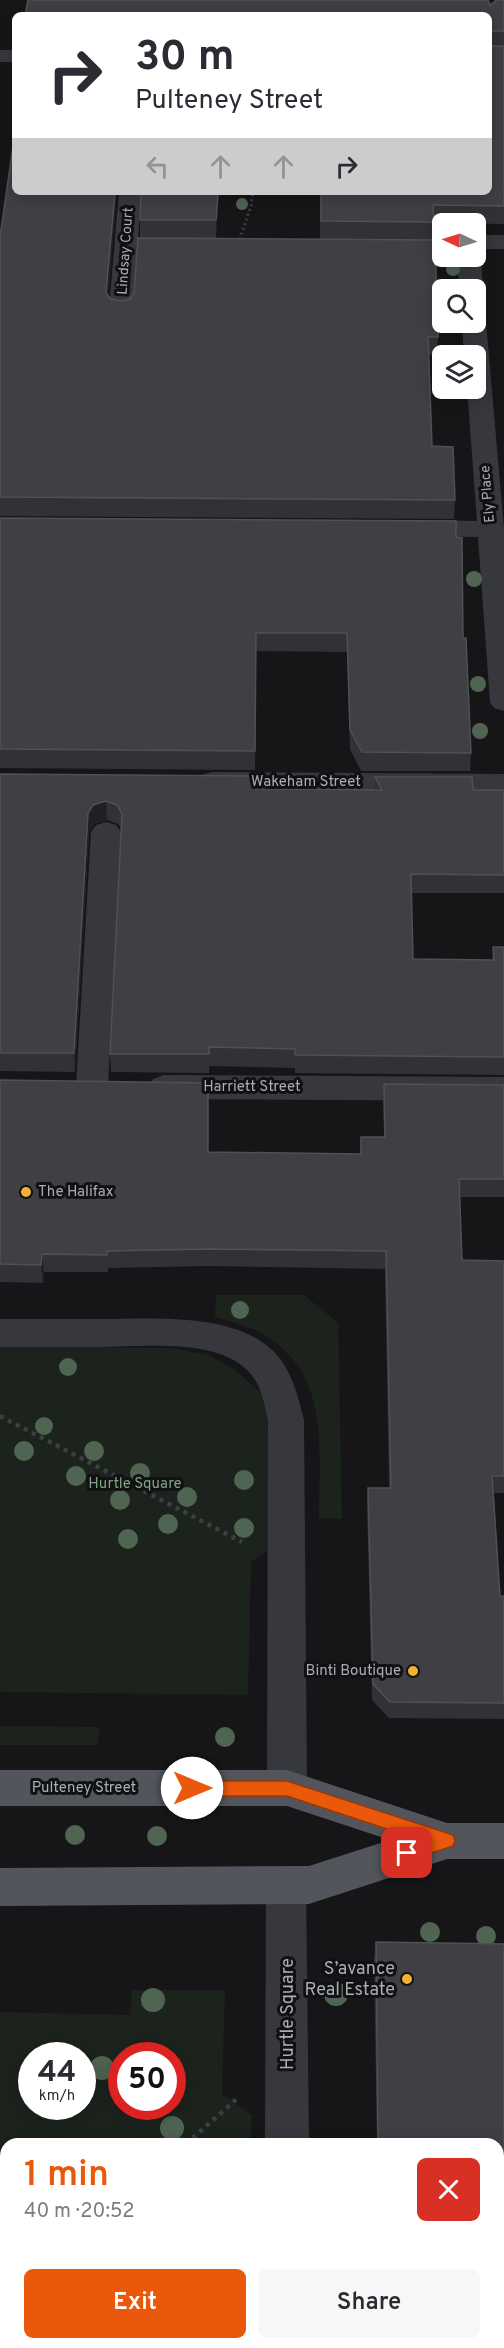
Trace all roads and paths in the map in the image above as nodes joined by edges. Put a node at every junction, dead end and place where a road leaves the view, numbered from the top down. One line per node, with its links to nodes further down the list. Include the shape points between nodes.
1 (130, 195): 5 (street, Lindsay Court)
2 (253, 195): 6 (path)
3 (486, 242): 4 (street)
4 (504, 242)
5 (126, 247): 6 (street); 9 (street, Lindsay Court)
6 (238, 248)
7 (374, 249): 8 (street)
8 (432, 249)
9 (121, 310)
10 (475, 333): 12 (street, Ely Place)
11 (383, 528): 12 (street)
12 (491, 529): 13 (street, Ely Place)
13 (504, 702)
14 (182, 781): 15 (street, Wakeham Street)
15 (504, 784)
16 (106, 832): 17 (street, Harriett Street, via 80,1086)
17 (504, 1089)
18 (0, 1332): 22 (street, via 176,1333 209,1337 237,1346 258,1359 272,1378 286,1420)
19 (0, 1416): 20 (path)
20 (247, 1545)
21 (0, 1788): 22 (main road, Pulteney Street)
22 (287, 1788): 23 (main road, Pulteney Street)
23 (447, 1841): 24 (main road, Pulteney Street); 25 (main road, Pulteney Street, via 309,1885)
24 (504, 1841)
25 (286, 1885): 26 (main road, Pulteney Street); 27 (street, Hurtle Square)
26 (0, 1887)
27 (287, 2138)

